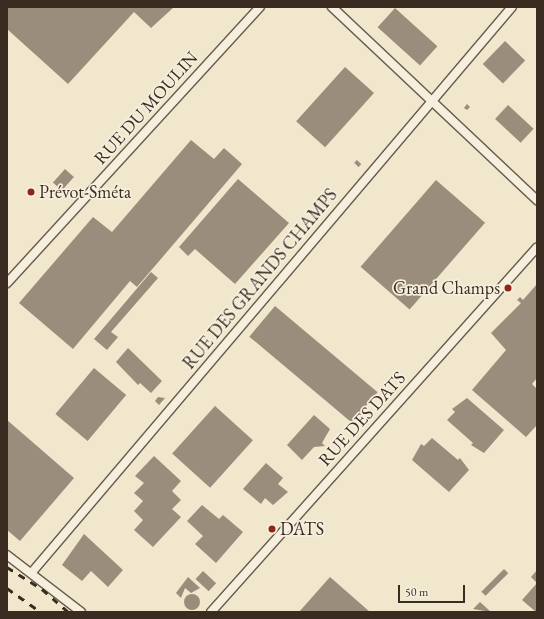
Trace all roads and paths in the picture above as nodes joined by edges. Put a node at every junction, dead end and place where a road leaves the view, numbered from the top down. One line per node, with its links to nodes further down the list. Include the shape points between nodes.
1 (260, 7): 7 (street, RUE DU MOULIN)
2 (332, 7): 4 (street)
3 (512, 7): 4 (street, RUE DES GRANDS CHAMPS)
4 (432, 101): 5 (street); 9 (street, RUE DES GRANDS CHAMPS)
5 (537, 200)
6 (537, 248): 11 (street, RUE DES DATS)
7 (7, 283)
8 (7, 555): 9 (street)
9 (33, 571): 10 (street)
10 (81, 612)
11 (211, 612)

